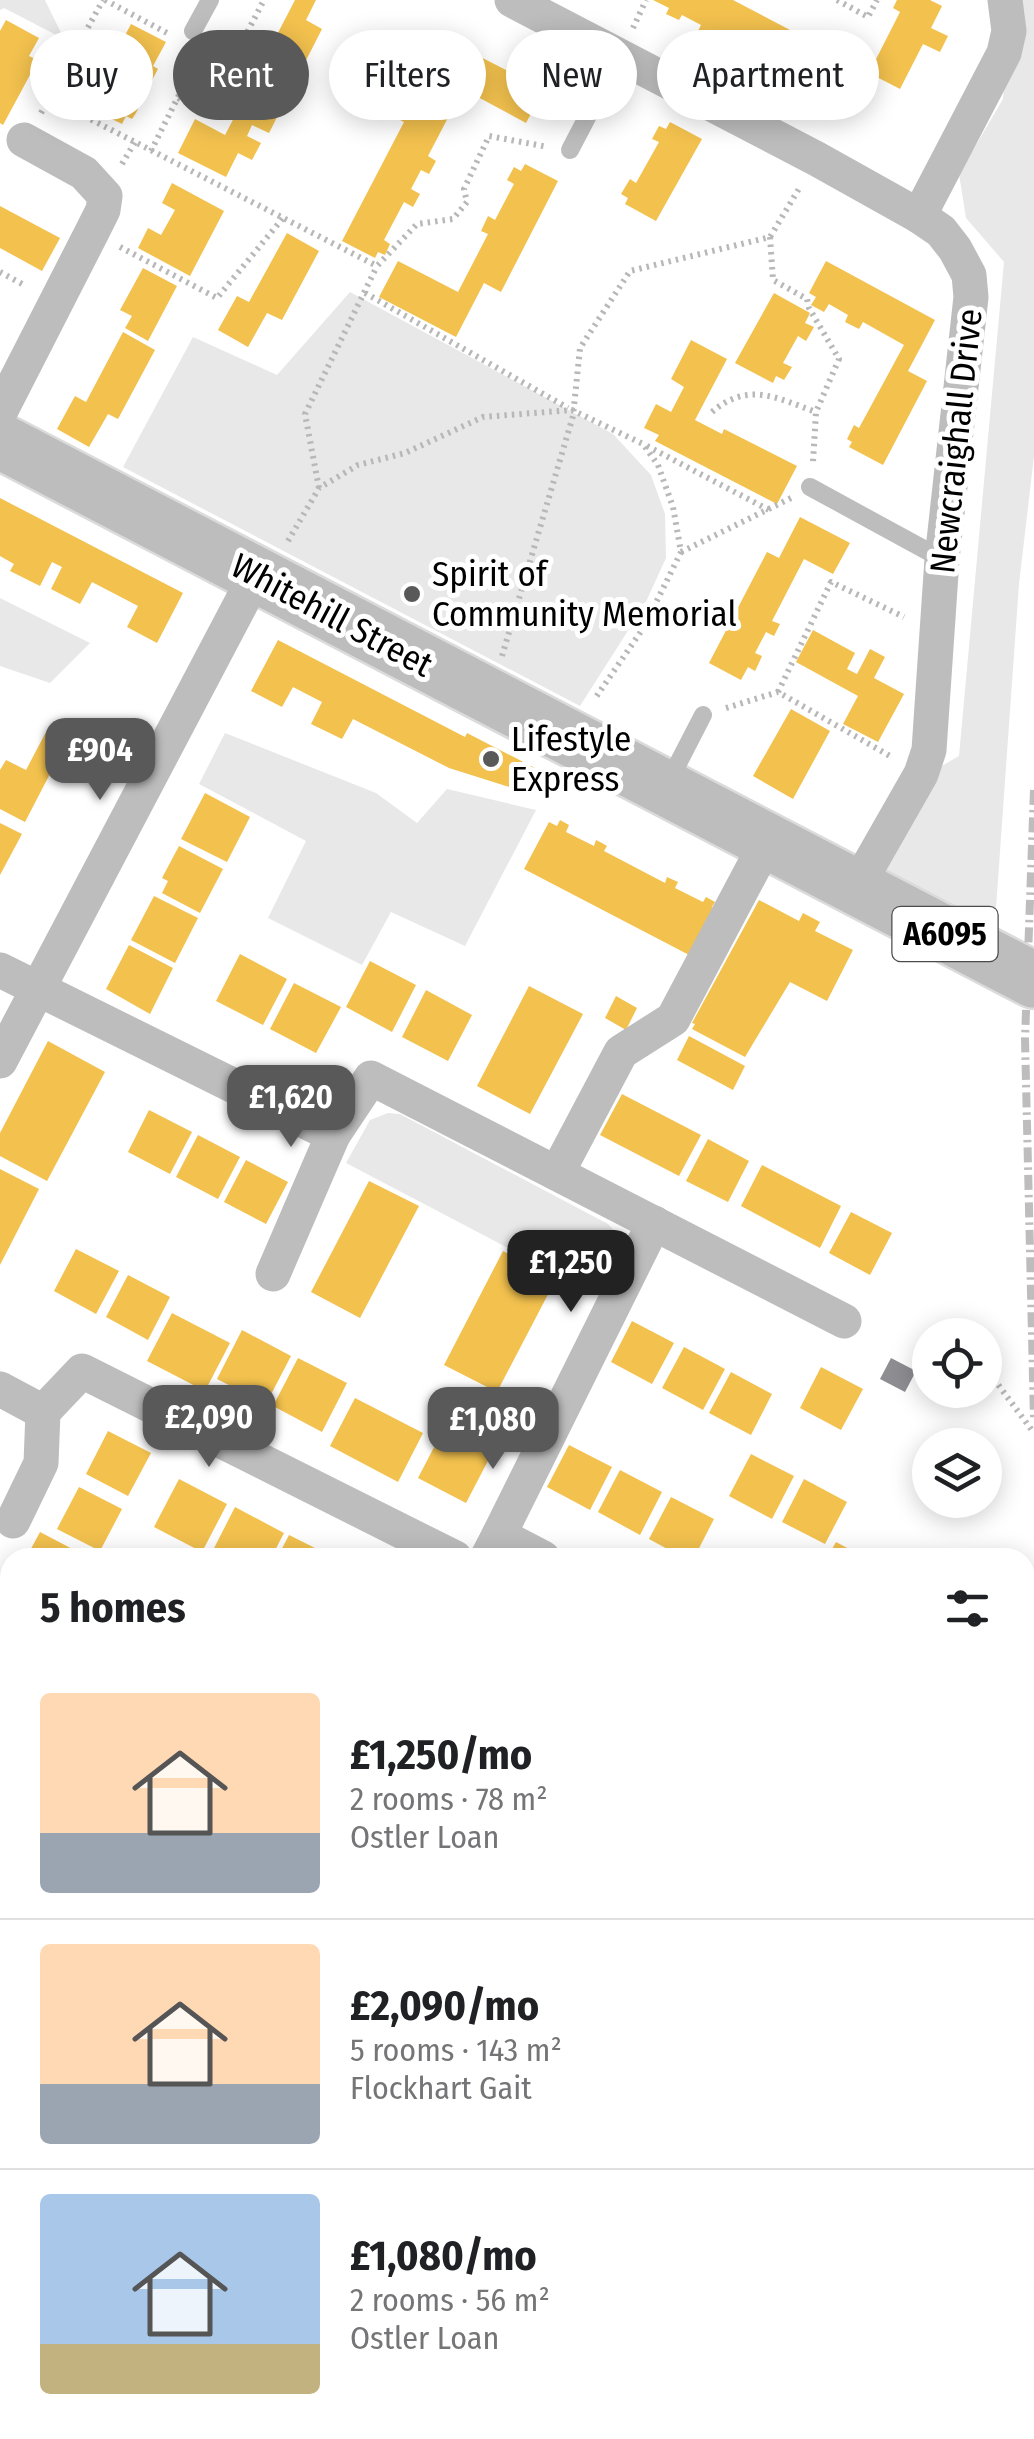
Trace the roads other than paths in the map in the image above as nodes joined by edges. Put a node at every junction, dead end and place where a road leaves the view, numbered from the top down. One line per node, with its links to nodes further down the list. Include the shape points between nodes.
1 (210, 0): 4 (lane)
2 (512, 0): 5 (street, Newcraighall Drive)
3 (1005, 0): 10 (street, via 1004,53)
4 (195, 30)
5 (569, 30)
6 (637, 65): 10 (street, Newcraighall Drive)
7 (586, 120): 9 (lane)
8 (24, 140): 11 (street, via 95,183 103,210)
9 (570, 150)
10 (919, 216): 14 (street, Newcraighall Drive, via 955,250 969,274 971,297)
11 (0, 412)
12 (0, 442): 15 (main road, Whitehill Street / A6095)
13 (810, 487): 14 (lane)
14 (942, 559): 19 (street, Newcraighall Drive, via 929,750)
15 (261, 578): 17 (main road, Whitehill Street / A6095); 22 (street)
16 (703, 715): 17 (lane)
17 (664, 790): 18 (main road, Whitehill Street / A6095)
18 (768, 840): 19 (main road, Whitehill Street / A6095); 25 (street, via 673,1019 621,1052)
19 (856, 888): 21 (main road, A6095)
20 (0, 970): 22 (street)
21 (1034, 980)
22 (40, 988): 23 (street); 24 (street)
23 (0, 1061)
24 (333, 1134): 25 (street, via 371,1078); 27 (street)
25 (556, 1173): 26 (street)
26 (654, 1223): 28 (street); 32 (street)
27 (273, 1274)
28 (844, 1321)
29 (0, 1389): 30 (street)
30 (43, 1412): 31 (street, via 41,1464); 33 (street, via 82,1370)
31 (13, 1521)
32 (493, 1546)
33 (435, 1548)

